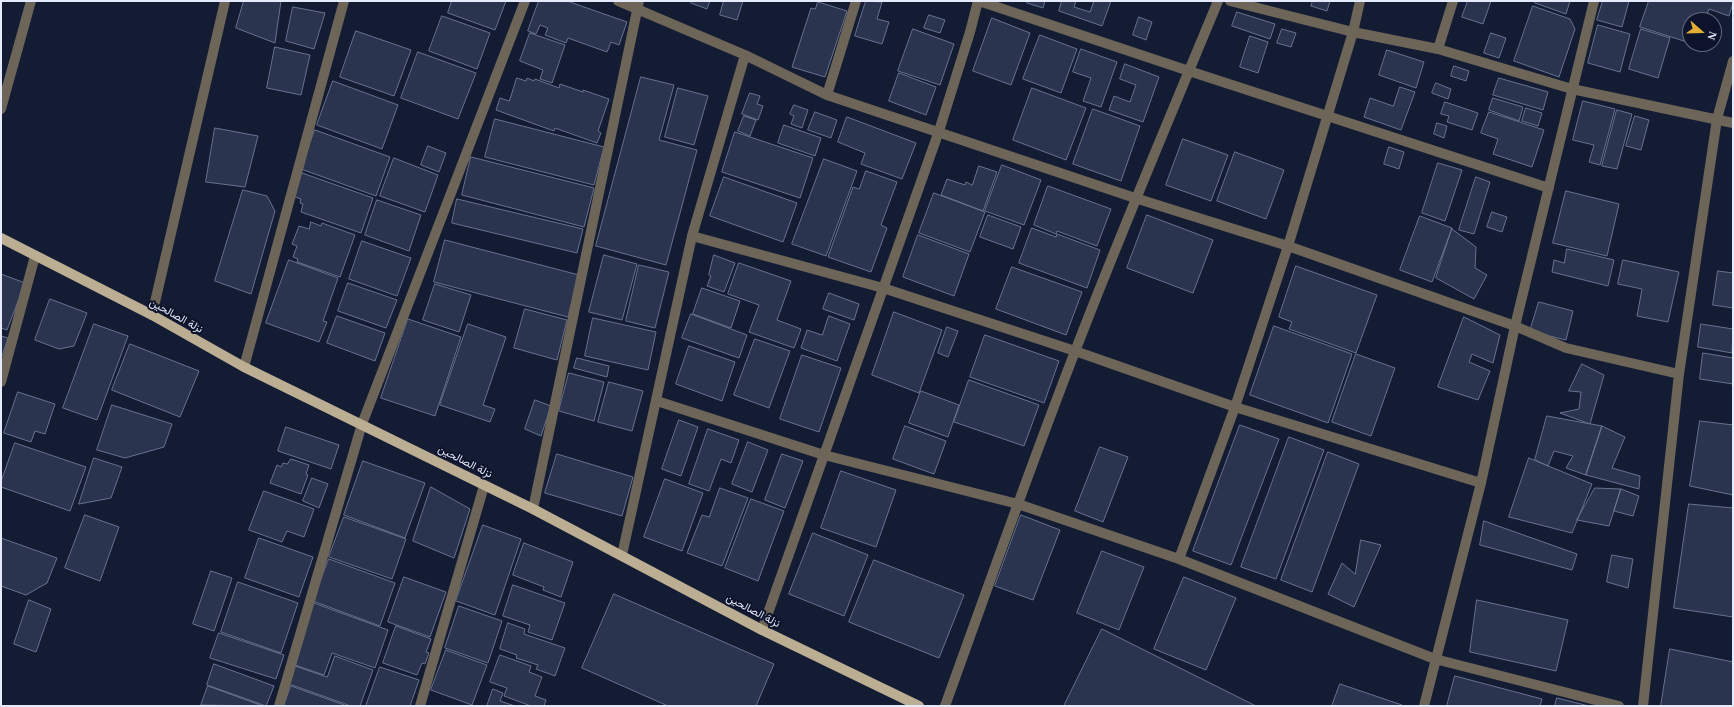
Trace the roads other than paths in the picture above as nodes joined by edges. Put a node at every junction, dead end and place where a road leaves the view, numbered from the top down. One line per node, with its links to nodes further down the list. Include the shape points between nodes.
1 (31, 1): 21 (street)
2 (225, 1): 33 (street)
3 (344, 1): 36 (street)
4 (525, 1): 41 (street)
5 (618, 1): 13 (street)
6 (856, 1): 20 (street)
7 (978, 1): 18 (street); 25 (street)
8 (1218, 1): 18 (street)
9 (1230, 1): 14 (street)
10 (1360, 1): 14 (street)
11 (1453, 1): 15 (street)
12 (1594, 1): 19 (street)
13 (638, 5): 16 (street); 46 (street)
14 (1353, 32): 15 (street); 22 (street)
15 (1438, 49): 19 (street)
16 (745, 54): 20 (street); 28 (street)
17 (1733, 62): 23 (street)
18 (1189, 71): 22 (street); 27 (street)
19 (1572, 89): 23 (street); 26 (street)
20 (827, 94): 25 (street)
21 (1, 110)
22 (1328, 116): 26 (street); 30 (street)
23 (1717, 120): 24 (street); 37 (street)
24 (1733, 123)
25 (940, 131): 27 (street); 32 (street)
26 (1549, 188): 34 (street)
27 (1135, 198): 30 (street); 35 (street)
28 (692, 236): 32 (street); 39 (street)
29 (1, 238): 31 (main road, نزلة الصالحين)
30 (1288, 246): 34 (street); 40 (street)
31 (35, 256): 33 (main road, نزلة الصالحين); 38 (street)
32 (883, 288): 35 (street); 42 (street)
33 (152, 316): 36 (main road, نزلة الصالحين)
34 (1515, 326): 37 (street, via 1566,348); 43 (street)
35 (1075, 351): 40 (street); 45 (street)
36 (244, 367): 41 (main road, نزلة الصالحين)
37 (1679, 374): 57 (street)
38 (1, 382)
39 (657, 401): 42 (street); 47 (street)
40 (1235, 407): 43 (street); 48 (street)
41 (362, 424): 44 (main road, نزلة الصالحين); 51 (street)
42 (824, 455): 45 (street); 49 (street)
43 (1481, 483): 50 (street)
44 (484, 486): 46 (main road, نزلة الصالحين); 52 (street)
45 (1018, 504): 48 (street); 54 (street)
46 (532, 509): 47 (main road, نزلة الصالحين)
47 (622, 555): 49 (main road, نزلة الصالحين)
48 (1179, 559): 50 (street)
49 (762, 630): 53 (main road, نزلة الصالحين)
50 (1436, 659): 55 (street); 56 (street)
51 (279, 706)
52 (420, 706)
53 (919, 706)
54 (945, 706)
55 (1424, 706)
56 (1619, 706)
57 (1643, 706)

